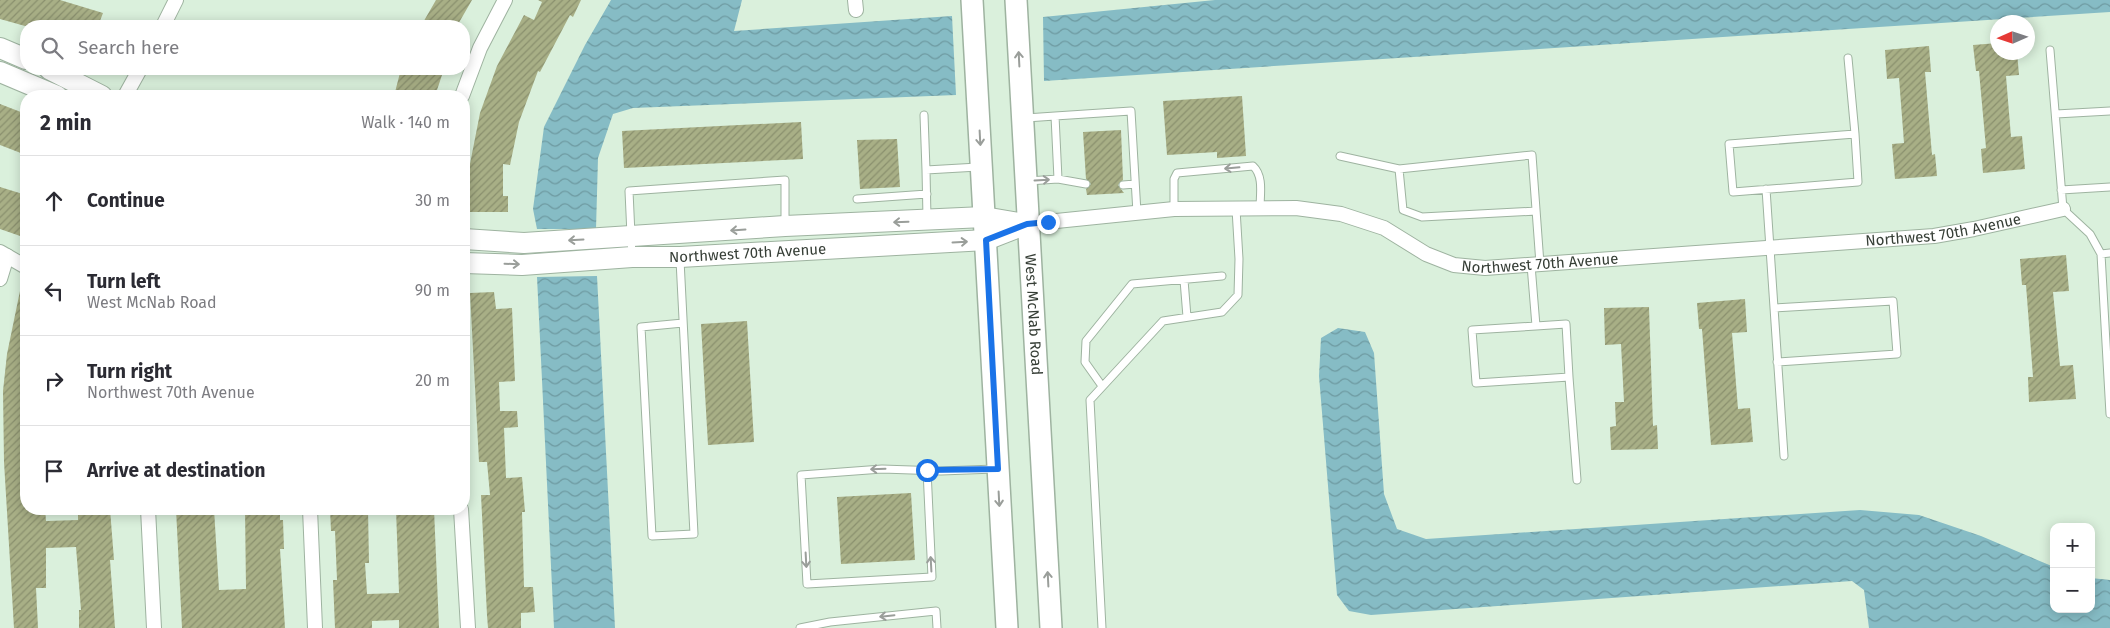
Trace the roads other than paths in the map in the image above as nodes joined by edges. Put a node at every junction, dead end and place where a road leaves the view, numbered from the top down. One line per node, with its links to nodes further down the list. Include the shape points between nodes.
1 (176, 0): 5 (street)
2 (505, 0): 13 (street)
3 (1016, 0): 23 (main road, West McNab Road, one-way to 3)
4 (972, 3): 26 (main road, one-way to 26)
5 (165, 20)
6 (0, 48): 8 (street)
7 (2050, 50): 20 (lane)
8 (20, 56)
9 (1848, 58): 24 (lane)
10 (0, 72): 15 (street)
11 (61, 75): 16 (street)
12 (137, 75): 17 (street)
13 (470, 75)
14 (470, 75): 18 (street)
15 (43, 90)
16 (90, 90)
17 (128, 90)
18 (464, 90)
19 (2110, 111): 20 (lane)
20 (2056, 114): 36 (lane)
21 (924, 115): 28 (lane)
22 (1055, 116): 23 (lane); 29 (lane); 32 (lane, via 1131,111)
23 (1022, 119): 30 (main road, West McNab Road)
24 (1855, 134): 35 (lane, via 1858,182); 35 (lane, via 1729,144 1733,192)
25 (1340, 156): 27 (lane)
26 (982, 167): 28 (lane); 45 (main road)
27 (1399, 168): 43 (lane, via 1402,210 1422,217); 43 (lane, via 1532,155)
28 (926, 170): 37 (lane)
29 (1058, 179): 30 (lane, one-way to 29); 31 (lane)
30 (1025, 181): 47 (main road, West McNab Road)
31 (1086, 184)
32 (1135, 184): 33 (lane); 44 (lane)
33 (1123, 185)
34 (2110, 187): 36 (lane)
35 (1766, 189): 52 (lane)
36 (2061, 190): 42 (lane)
37 (927, 194): 38 (lane); 46 (lane)
38 (857, 199)
39 (1260, 208): 40 (lane, one-way to 40, via 1258,170 1253,166 1177,173); 41 (street, Northwest 70th Avenue); 59 (street, Northwest 70th Avenue, via 1296,208 1342,214 1384,228 1426,254 1454,265 1485,268)
40 (1174, 209): 41 (street, Northwest 70th Avenue); 44 (street, Northwest 70th Avenue)
41 (1236, 209): 64 (lane, via 1238,296 1222,312)
42 (2062, 209): 52 (street, Northwest 70th Avenue, via 1934,236); 55 (lane, via 2090,234)
43 (1536, 211): 59 (lane)
44 (1137, 213): 47 (street, Northwest 70th Avenue)
45 (984, 217): 46 (street, Northwest 70th Avenue); 47 (street, Northwest 70th Avenue); 50 (main road)
46 (927, 221): 48 (street, Northwest 70th Avenue, one-way to 48)
47 (1027, 224): 50 (street, Northwest 70th Avenue); 84 (main road, West McNab Road, one-way to 47)
48 (785, 226): 51 (street, Northwest 70th Avenue, one-way to 51); 51 (lane, via 785,180 630,191)
49 (470, 240): 51 (street, Northwest 70th Avenue, one-way to 49)
50 (986, 240): 56 (street, Northwest 70th Avenue, one-way to 50); 72 (main road)
51 (631, 247): 56 (street, Northwest 70th Avenue); 57 (street, Northwest 70th Avenue, one-way to 51, via 522,264)
52 (1770, 249): 59 (street, Northwest 70th Avenue); 63 (lane)
53 (2110, 253): 55 (lane)
54 (3, 254): 58 (street); 61 (street)
55 (2101, 254): 70 (lane)
56 (680, 257): 65 (lane)
57 (470, 263)
58 (20, 264)
59 (1535, 264): 66 (lane)
60 (1222, 276): 62 (lane)
61 (0, 279)
62 (1184, 280): 64 (lane); 69 (lane, via 1132,284 1086,341 1085,362)
63 (1774, 308): 67 (lane); 67 (lane, via 1892,301 1896,354)
64 (1187, 317): 69 (lane, via 1163,321)
65 (683, 324): 65 (lane, via 694,534 652,536 641,327)
66 (1536, 326): 68 (lane, via 1566,324); 68 (lane, via 1472,330 1476,383)
67 (1777, 362): 71 (lane)
68 (1569, 377): 74 (lane)
69 (1102, 386): 85 (lane, via 1090,400)
70 (2110, 414)
71 (1784, 456)
72 (998, 469): 73 (lane); 83 (main road, one-way to 83)
73 (927, 470): 73 (lane, one-way to 73, via 882,469 801,475 807,584 932,576)
74 (1577, 480)
75 (148, 515): 78 (street)
76 (310, 515): 79 (street)
77 (461, 515): 80 (street)
78 (154, 628)
79 (315, 628)
80 (468, 628)
81 (800, 628): 82 (lane, one-way to 81, via 936,611)
82 (937, 628)
83 (1007, 628)
84 (1051, 628)
85 (1102, 628)

